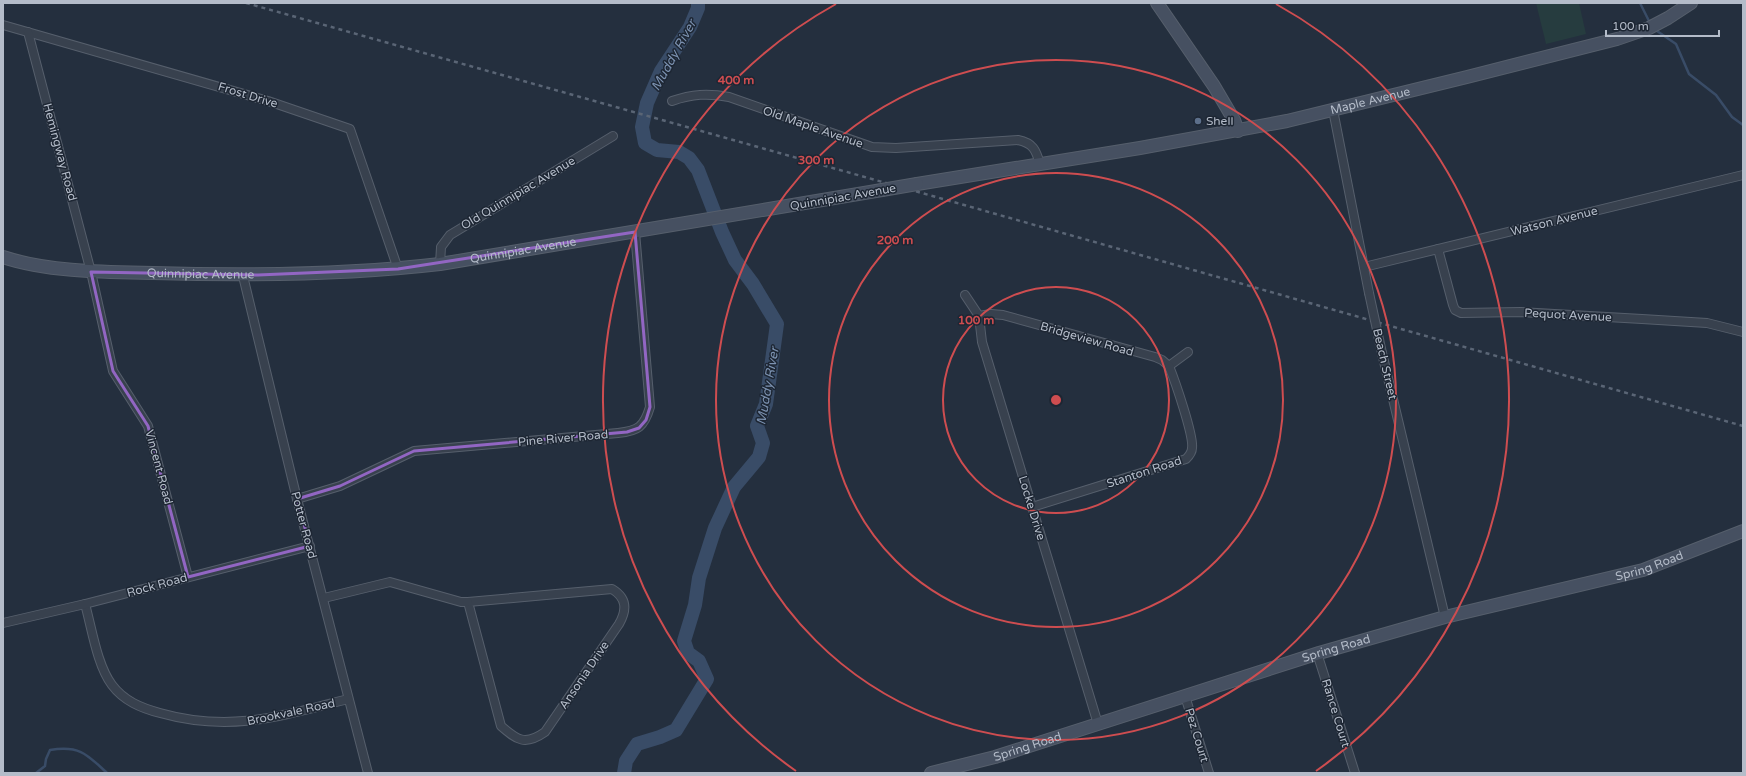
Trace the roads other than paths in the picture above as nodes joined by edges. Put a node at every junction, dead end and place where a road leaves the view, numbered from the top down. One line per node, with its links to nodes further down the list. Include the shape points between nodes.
1 (1691, 3): 6 (main road, Maple Avenue, via 1649,28 1617,39)
2 (1161, 4): 7 (main road, via 1214,86)
3 (3, 25): 4 (street, Frost Drive)
4 (28, 32): 16 (street, Frost Drive, via 268,101 350,129); 17 (street, Hemingway Road)
5 (672, 101): 9 (street, Old Maple Avenue, via 694,95 716,94 872,147 896,148 1018,140 1032,145)
6 (1333, 110): 7 (main road, Maple Avenue); 15 (street, Beach Street)
7 (1238, 131): 9 (main road, Maple Avenue)
8 (613, 136): 14 (street, Old Quinnipiac Avenue, via 450,235 441,247)
9 (1040, 164): 11 (main road, Quinnipiac Avenue, bridge)
10 (1743, 175): 12 (street, Watson Avenue)
11 (635, 232): 14 (main road, Quinnipiac Avenue); 24 (street, Pine River Road, via 650,407 646,420 638,428 618,433 414,451 340,486)
12 (1438, 249): 15 (street, Watson Avenue); 21 (street, Pequot Avenue, via 1453,305 1455,310 1462,313 1521,312 1634,318 1707,323)
13 (3, 257): 17 (main road, Quinnipiac Avenue, via 18,262)
14 (440, 264): 16 (main road, Quinnipiac Avenue)
15 (1364, 266): 32 (street, Beach Street, bridge, via 1382,353)
16 (398, 269): 18 (main road, Quinnipiac Avenue)
17 (91, 272): 18 (main road, Quinnipiac Avenue); 28 (street, Vincent Road, via 114,370 148,426)
18 (243, 276): 24 (street, Potter Road)
19 (965, 295): 20 (street)
20 (980, 316): 23 (street, Bridgeview Road, via 1003,315 1155,357); 25 (street, Locke Drive, via 982,342)
21 (1743, 332)
22 (1188, 352): 23 (street)
23 (1169, 366): 25 (street, Stanton Road, via 1191,441 1191,453 1186,459)
24 (297, 499): 27 (street, Potter Road)
25 (1032, 507): 37 (street, Locke Drive)
26 (1743, 531): 32 (main road, Spring Road, via 1643,570)
27 (310, 546): 28 (street, Rock Road); 29 (street, Potter Road)
28 (188, 577): 31 (street, Rock Road)
29 (324, 598): 30 (street, Ansonia Drive, via 390,582); 36 (street, Potter Road)
30 (468, 602): 30 (street, Ansonia Drive, via 612,589 623,597 625,607 619,624 545,732 538,738 528,740 515,738 501,726)
31 (85, 604): 33 (street, Rock Road); 36 (street, Brookvale Road, via 103,668 124,698 140,707 178,718 230,723 255,721)
32 (1445, 617): 34 (main road, Spring Road)
33 (3, 623)
34 (1317, 654): 35 (main road, Spring Road); 42 (street, Rance Court)
35 (1185, 696): 37 (main road, Spring Road); 41 (street, Pez Court)
36 (348, 699): 39 (street, Potter Road)
37 (1098, 724): 38 (main road, Spring Road)
38 (977, 768): 40 (main road, Spring Road)
39 (368, 773)
40 (932, 773)
41 (1209, 773)
42 (1355, 773)

